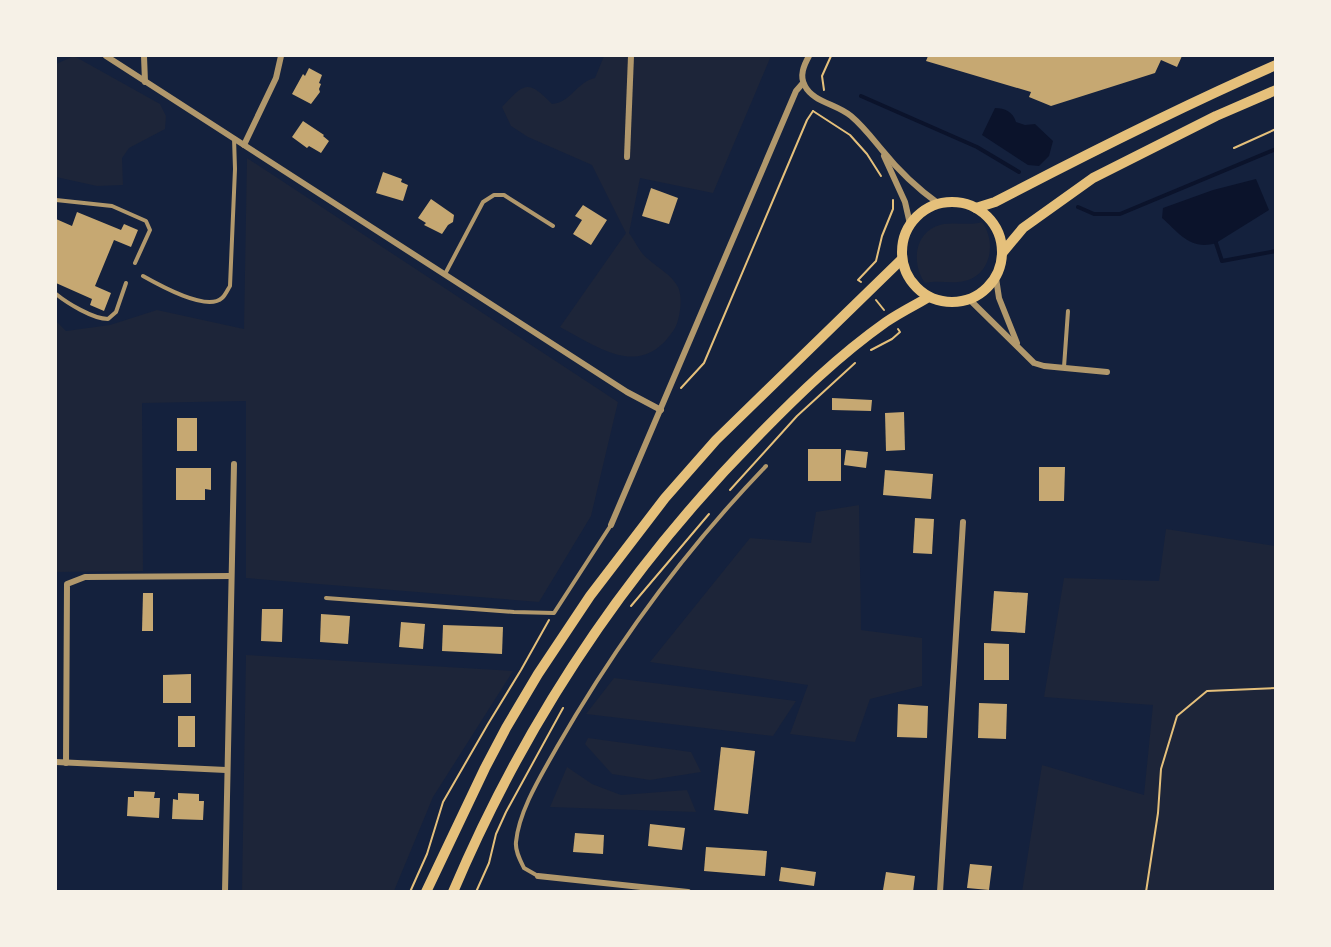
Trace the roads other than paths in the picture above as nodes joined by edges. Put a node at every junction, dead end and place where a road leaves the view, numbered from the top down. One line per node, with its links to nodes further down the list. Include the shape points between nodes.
1 (106, 56): 7 (street)
2 (144, 56): 7 (street)
3 (281, 56): 11 (street, via 276,78)
4 (631, 56): 13 (street)
5 (809, 56): 8 (street)
6 (1275, 65): 16 (main road)
7 (145, 82): 10 (street)
8 (803, 83): 12 (street, via 819,98 850,114); 33 (street, via 796,91)
9 (1275, 90): 19 (main road, via 1093,178 1023,228)
10 (234, 138): 11 (street); 23 (lane, via 230,286 222,298 200,302)
11 (244, 145): 22 (street)
12 (882, 150): 15 (street, via 923,193); 17 (street, via 905,202)
13 (627, 157)
14 (56, 200): 21 (lane, via 112,206 146,221 149,233)
15 (939, 204): 16 (main road, via 958,202); 17 (main road, via 923,211)
16 (976, 208): 19 (main road, via 998,231)
17 (910, 224): 20 (main road, via 904,235)
18 (553, 226): 22 (lane, via 504,195 495,195 483,202)
19 (1003, 252): 24 (main road)
20 (902, 259): 27 (main road, via 911,282); 45 (main road, via 716,440 665,498 597,587 506,728)
21 (135, 263)
22 (444, 275): 33 (street, via 627,393)
23 (143, 276)
24 (996, 278): 28 (main road); 30 (street, via 999,298)
25 (126, 284): 26 (lane, via 116,312 108,319)
26 (56, 294)
27 (929, 297): 28 (main road, via 949,303); 46 (main road, via 885,323 815,379 732,463 645,565 551,700 480,830)
28 (970, 300): 30 (street)
29 (1068, 311): 31 (lane)
30 (1019, 346): 31 (street, via 1034,363)
31 (1064, 368): 32 (street)
32 (1107, 372)
33 (661, 410): 37 (street)
34 (234, 464): 38 (street)
35 (766, 466): 43 (lane, via 700,539 630,632 542,774 521,819 515,844 524,868)
36 (963, 522): 48 (street)
37 (611, 525): 39 (lane, via 554,613)
38 (231, 576): 41 (street, via 86,577 67,584); 42 (street)
39 (326, 598)
40 (56, 762): 41 (street)
41 (66, 763): 42 (street)
42 (226, 770): 44 (street)
43 (538, 876): 47 (street)
44 (225, 891)
45 (426, 891)
46 (453, 891)
47 (688, 891)
48 (940, 891)

